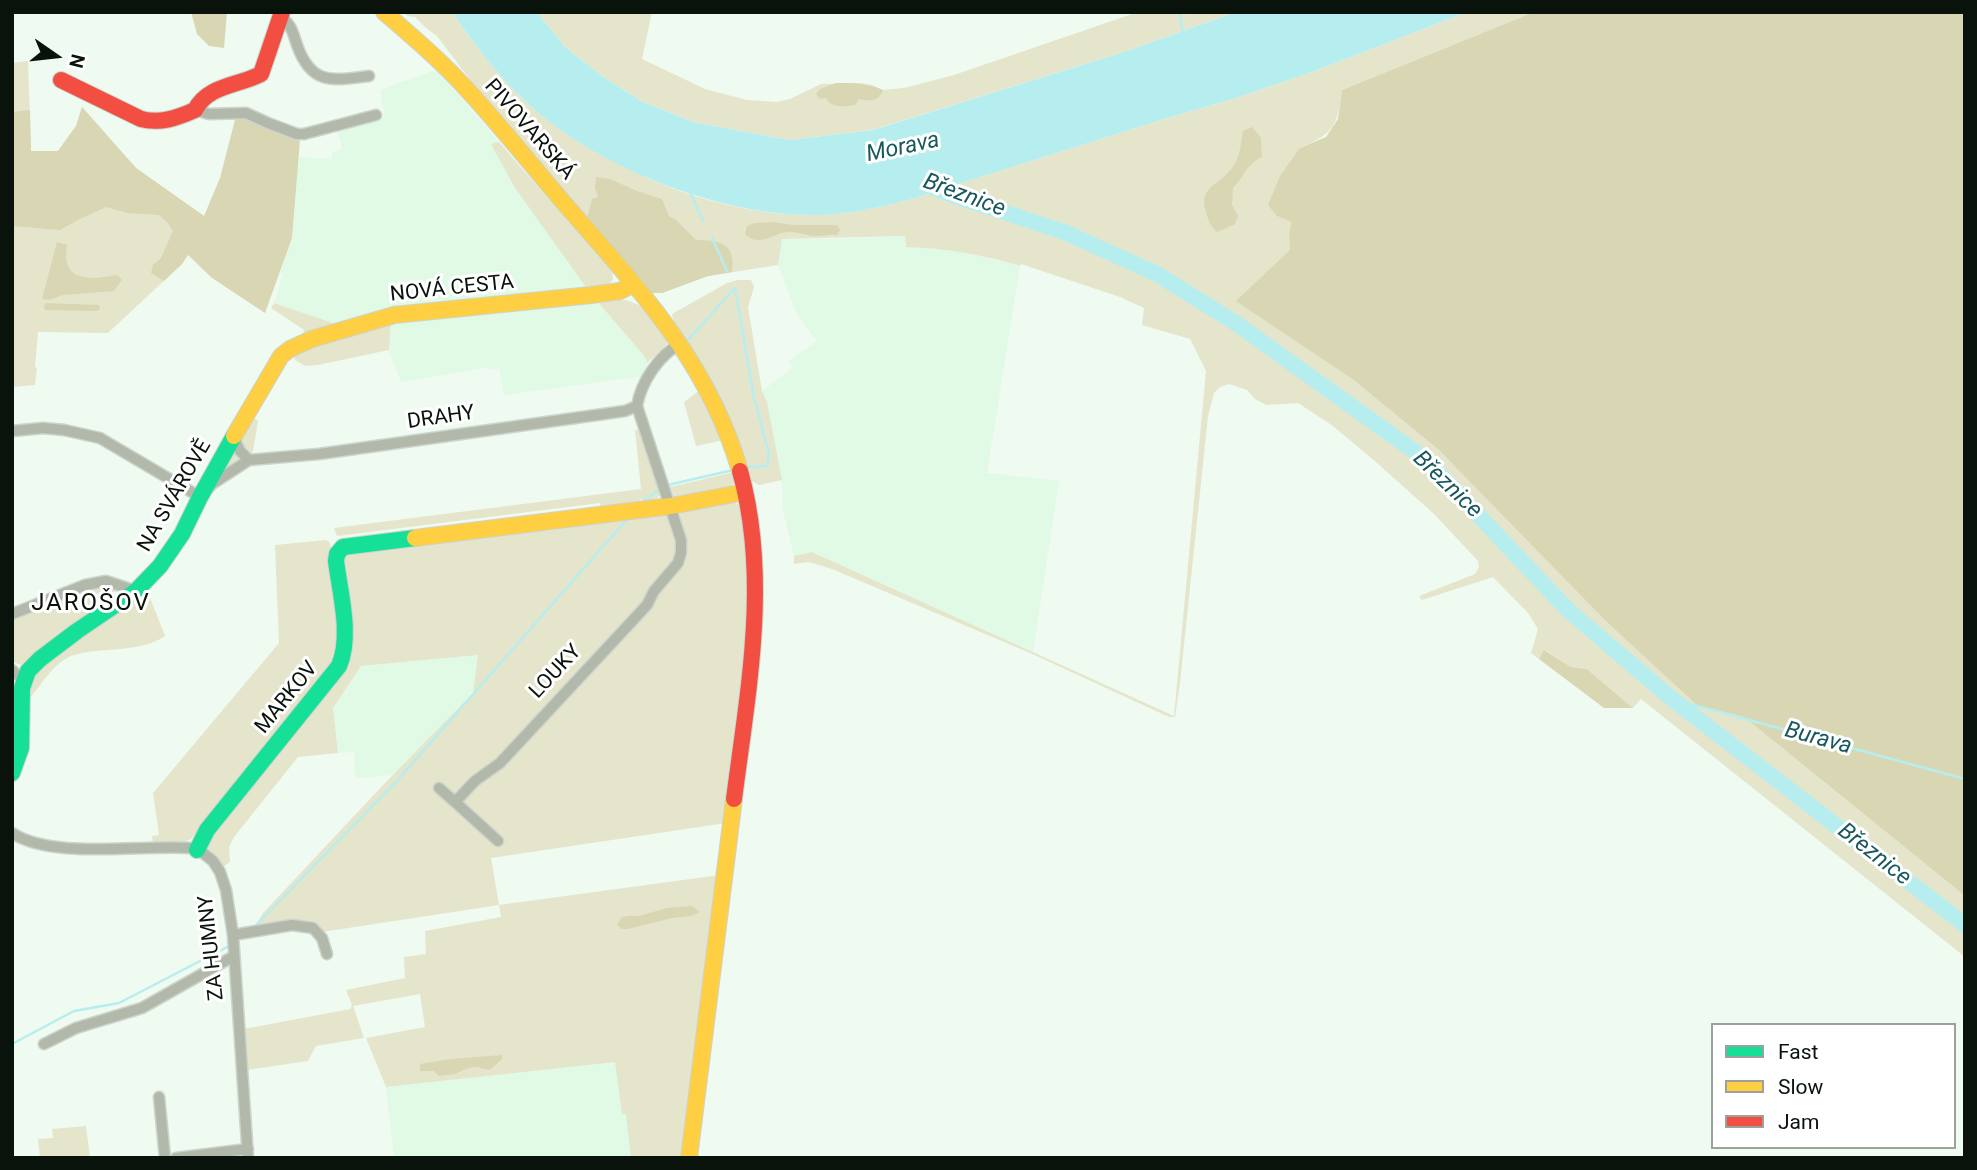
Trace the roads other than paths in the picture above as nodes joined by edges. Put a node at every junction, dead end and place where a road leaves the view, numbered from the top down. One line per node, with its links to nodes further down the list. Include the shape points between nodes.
1 (384, 12): 7 (street, PIVOVARSKÁ, via 458,81)
2 (281, 14): 3 (street, via 314,74 340,79); 5 (street, via 261,74 210,92)
3 (369, 76)
4 (61, 80): 5 (street, via 149,121 169,120)
5 (195, 110): 6 (street, via 246,113 297,134)
6 (376, 114)
7 (634, 284): 8 (street, PIVOVARSKÁ); 9 (street, NOVÁ CESTA, via 592,295 394,315 298,344)
8 (680, 344): 10 (street, via 657,364); 14 (street, PIVOVARSKÁ, via 719,414)
9 (281, 356): 12 (street, NA SVÁROVĚ)
10 (638, 406): 13 (street, DRAHY, via 319,454); 16 (street, LOUKY)
11 (12, 431): 15 (street, via 43,428 100,438)
12 (233, 436): 13 (street); 15 (street, NA SVÁROVĚ)
13 (249, 460): 15 (street, DRAHY)
14 (745, 492): 16 (street); 33 (street, PIVOVARSKÁ, via 755,569 752,654)
15 (200, 497): 17 (street, NA SVÁROVĚ, via 160,566)
16 (671, 506): 22 (street, LOUKY, via 681,540 678,563 647,605 500,763); 25 (street, MARKOV, via 338,550 346,638 339,666 207,830)
17 (136, 591): 18 (street, via 106,581); 19 (street, NA SVÁROVĚ)
18 (12, 614)
19 (18, 676): 20 (street, via 22,738)
20 (12, 773)
21 (439, 788): 22 (street)
22 (455, 802): 24 (street)
23 (12, 833): 25 (street, via 28,842 63,848)
24 (498, 841)
25 (197, 850): 26 (street, ZA HUMNY, via 220,872)
26 (238, 941): 27 (street, via 292,925 313,928); 28 (street, via 142,1007 76,1028); 30 (street, ZA HUMNY)
27 (327, 954)
28 (44, 1044)
29 (159, 1097): 31 (street)
30 (248, 1154): 32 (street)
31 (165, 1158)
32 (176, 1158)
33 (689, 1158)

